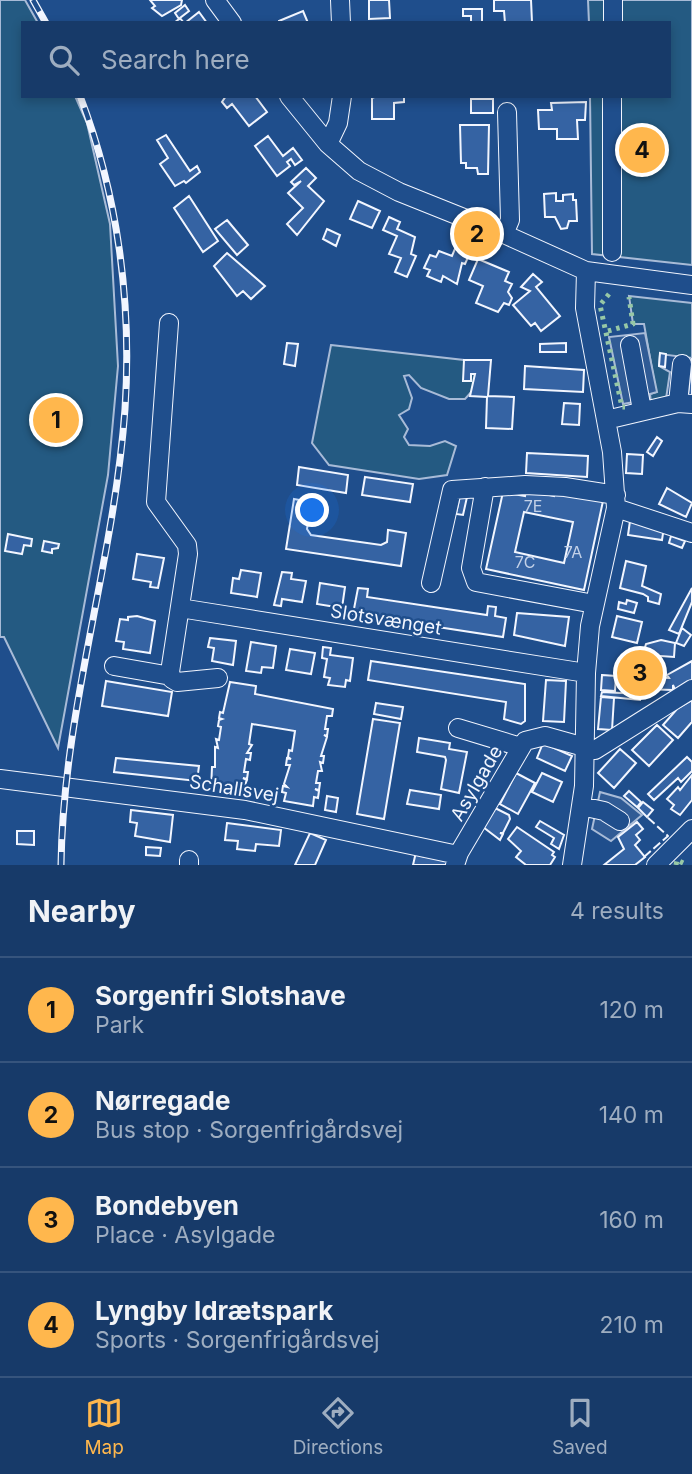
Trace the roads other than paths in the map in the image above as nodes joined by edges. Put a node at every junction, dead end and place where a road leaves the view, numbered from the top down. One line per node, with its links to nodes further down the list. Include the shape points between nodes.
1 (215, 0): 4 (street)
2 (340, 0): 5 (street)
3 (613, 0): 6 (street)
4 (231, 21)
5 (341, 21)
6 (613, 21)
7 (291, 98): 11 (street)
8 (342, 98): 11 (street, via 338,123)
9 (612, 98): 13 (street)
10 (507, 112): 12 (street, via 510,219)
11 (328, 144): 12 (street, via 359,171 399,192)
12 (504, 234): 14 (street)
13 (612, 251)
14 (586, 271): 15 (street); 21 (street, via 585,308)
15 (692, 285)
16 (169, 323): 27 (street, via 156,502 187,545)
17 (631, 345): 20 (street)
18 (682, 364): 19 (street)
19 (685, 404): 20 (street)
20 (642, 410): 21 (street)
21 (606, 420): 23 (street)
22 (485, 487): 23 (street, via 565,487); 25 (street, via 450,493); 26 (street, via 471,568 476,582)
23 (616, 502): 24 (street); 26 (street)
24 (692, 533)
25 (431, 583)
26 (594, 604): 29 (street)
27 (180, 608): 29 (street, Slotsvænget); 30 (street)
28 (114, 666): 30 (street)
29 (586, 673): 35 (street)
30 (171, 676): 31 (street, via 177,682)
31 (218, 678)
32 (692, 690): 35 (street, via 607,745)
33 (458, 728): 34 (street)
34 (521, 747): 35 (street, Asylgade, via 540,735); 40 (street, Asylgade)
35 (585, 749): 37 (street)
36 (0, 779): 40 (street, Schallsvej, via 245,810)
37 (582, 806): 38 (street); 41 (street)
38 (620, 821)
39 (692, 829): 42 (street)
40 (457, 860)
41 (572, 865)
42 (656, 865)

